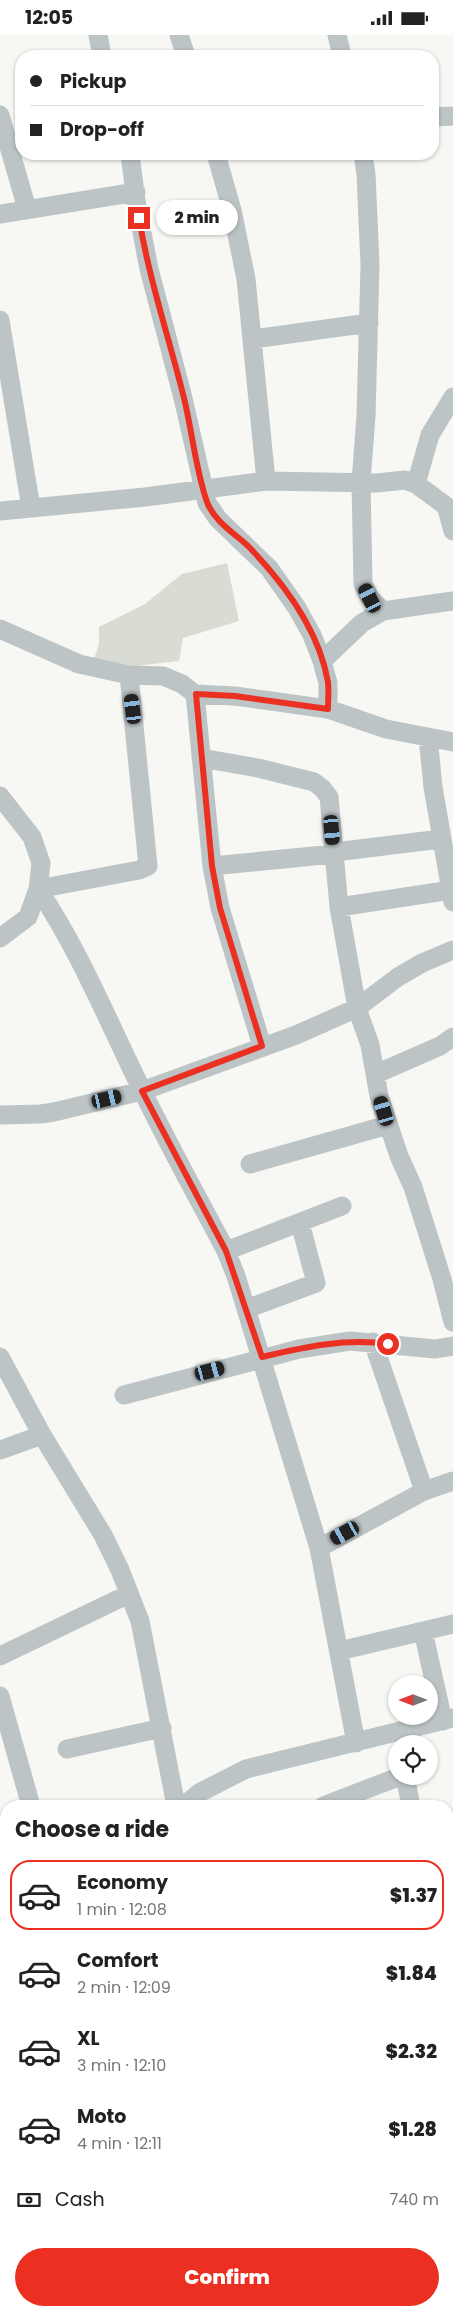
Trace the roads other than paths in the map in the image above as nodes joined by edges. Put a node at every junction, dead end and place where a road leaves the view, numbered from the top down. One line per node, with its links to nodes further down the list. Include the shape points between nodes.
1 (98, 35): 4 (street)
2 (180, 35): 5 (street)
3 (337, 35): 6 (street)
4 (101, 50)
5 (184, 50)
6 (341, 50)
7 (0, 115): 14 (street)
8 (453, 116): 9 (street)
9 (439, 117)
10 (131, 160): 13 (street)
11 (218, 160): 18 (street, via 246,279)
12 (364, 160): 17 (street, via 370,265)
13 (136, 191): 14 (street); 23 (street, via 149,269)
14 (27, 209): 15 (street)
15 (0, 214)
16 (0, 320): 24 (street)
17 (369, 323): 18 (street); 21 (street)
18 (253, 339): 20 (street)
19 (453, 397): 22 (street, via 430,435)
20 (266, 481): 21 (street); 23 (street)
21 (360, 482): 22 (street, via 405,480); 28 (street, via 363,584)
22 (416, 484): 26 (street, via 446,506)
23 (204, 490): 24 (street); 30 (street, via 207,503 218,519 269,568 297,608)
24 (31, 508): 25 (street)
25 (0, 511)
26 (453, 531)
27 (453, 601): 28 (street)
28 (382, 611): 30 (street, via 362,623)
29 (1, 632): 31 (street, via 79,664)
30 (322, 661): 33 (street, via 328,683)
31 (129, 675): 32 (street, via 163,676); 41 (street, via 148,866)
32 (196, 694): 33 (street); 36 (street)
33 (328, 709): 34 (street, via 386,729)
34 (428, 737): 35 (street); 38 (street)
35 (453, 742)
36 (201, 758): 39 (street, via 314,782 329,797); 40 (street)
37 (0, 796): 41 (street, via 32,837 41,863)
38 (441, 839): 39 (street); 42 (street)
39 (334, 854): 40 (street); 43 (street)
40 (212, 866): 48 (street, via 220,908)
41 (38, 889): 44 (street, via 28,917); 50 (street, via 78,955)
42 (452, 896): 43 (street)
43 (339, 907): 46 (street)
44 (0, 938)
45 (453, 950): 46 (street, via 398,977)
46 (357, 1008): 48 (street); 49 (street)
47 (453, 1037): 49 (street)
48 (262, 1046): 50 (street)
49 (376, 1074): 52 (street)
50 (142, 1091): 51 (street, via 41,1114); 56 (street)
51 (0, 1115)
52 (388, 1125): 53 (street); 58 (street, via 413,1187)
53 (250, 1164)
54 (342, 1207): 55 (street)
55 (300, 1223): 56 (street); 57 (street, via 316,1283)
56 (226, 1251): 57 (street)
57 (246, 1309): 62 (street)
58 (453, 1322)
59 (373, 1342): 60 (street, via 435,1349); 62 (street, via 350,1341); 67 (street)
60 (453, 1346)
61 (0, 1357): 64 (street)
62 (262, 1357): 63 (street); 68 (street)
63 (124, 1395)
64 (42, 1435): 65 (street); 69 (street, via 103,1535)
65 (0, 1450)
66 (453, 1481): 67 (street)
67 (424, 1491): 68 (street)
68 (319, 1548): 72 (street)
69 (129, 1594): 73 (street); 76 (street, via 140,1621)
70 (453, 1624): 71 (street)
71 (424, 1631): 72 (street); 75 (street)
72 (338, 1651): 80 (street)
73 (0, 1656)
74 (0, 1696): 79 (street)
75 (448, 1719): 77 (street)
76 (162, 1728): 81 (street); 85 (street)
77 (407, 1735)
78 (388, 1740): 80 (street)
79 (7, 1742): 84 (street)
80 (356, 1743): 86 (street, via 246,1769)
81 (67, 1749)
82 (388, 1782): 87 (street)
83 (405, 1785): 88 (street)
84 (29, 1800)
85 (175, 1800)
86 (192, 1800)
87 (339, 1800)
88 (409, 1800)

